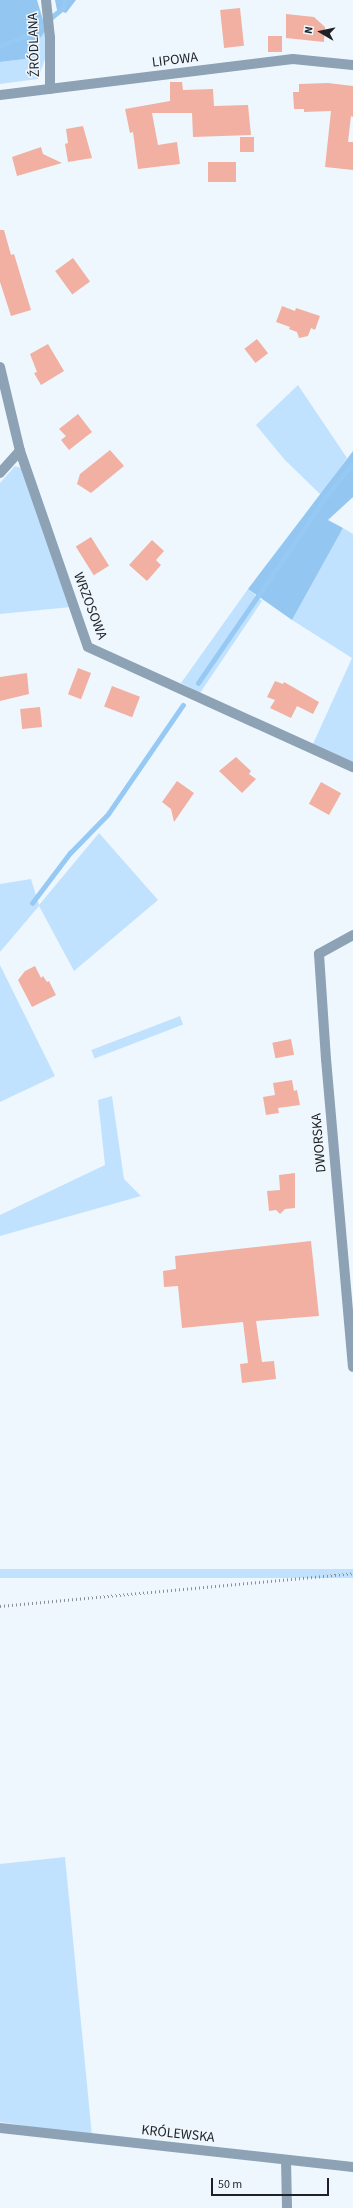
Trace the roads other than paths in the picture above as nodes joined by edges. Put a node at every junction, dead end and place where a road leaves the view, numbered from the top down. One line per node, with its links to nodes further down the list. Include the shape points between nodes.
1 (46, 0): 3 (street, ŹRÓDLANA, via 50,37)
2 (353, 65): 3 (street, LIPOWA, via 293,59)
3 (50, 89): 4 (street, LIPOWA)
4 (0, 95)
5 (0, 367): 6 (street, WRZOSOWA)
6 (20, 450): 7 (street); 8 (street, WRZOSOWA, via 88,647)
7 (0, 473)
8 (353, 767)
9 (353, 935): 10 (street, DWORSKA, via 319,954 327,1079)
10 (353, 1367)
11 (0, 2128): 12 (street, KRÓLEWSKA)
12 (286, 2160): 13 (street, KRÓLEWSKA); 14 (street)
13 (353, 2167)
14 (287, 2208)

